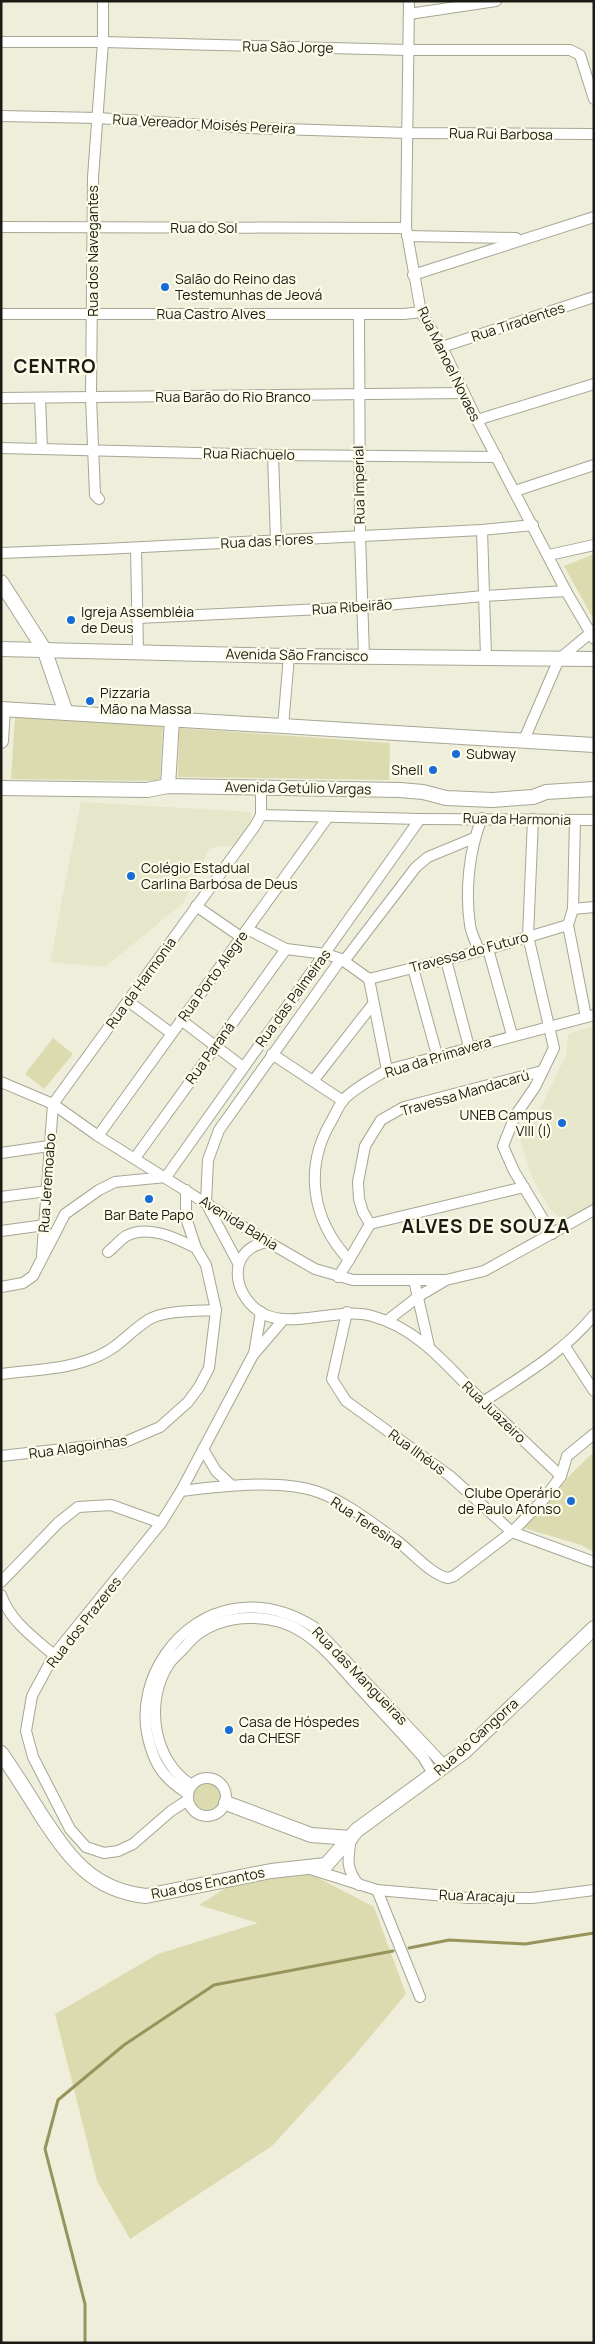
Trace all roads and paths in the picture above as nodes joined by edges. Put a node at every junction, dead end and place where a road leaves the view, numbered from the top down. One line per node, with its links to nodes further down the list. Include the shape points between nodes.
1 (103, 1): 6 (street, Rua dos Navegantes)
2 (410, 1): 4 (street, Rua Manoel Novaes)
3 (496, 1): 4 (street)
4 (409, 14): 7 (street, Rua Manoel Novaes)
5 (1, 42): 6 (street, Rua São Jorge)
6 (103, 42): 7 (street, Rua São Jorge); 10 (street, Rua dos Navegantes)
7 (408, 50): 8 (street, Rua São Jorge, via 575,51 580,55); 11 (street, Rua Manoel Novaes)
8 (593, 92)
9 (1, 116): 10 (street, Rua Vereador Moisés Pereira)
10 (98, 118): 11 (street, Rua Vereador Moisés Pereira, via 250,128); 15 (street, Rua dos Navegantes)
11 (408, 133): 12 (street, Rua Rui Barbosa); 16 (street, Rua Manoel Novaes)
12 (594, 134)
13 (594, 217): 17 (street)
14 (1, 227): 15 (street, Rua do Sol)
15 (93, 228): 16 (street, Rua do Sol); 21 (street, Rua dos Navegantes)
16 (407, 232): 17 (street, Rua do Sol); 18 (street, Rua Manoel Novaes)
17 (525, 238): 18 (street)
18 (413, 275): 20 (street, Rua Manoel Novaes)
19 (594, 297): 24 (street, Rua Tiradentes)
20 (421, 312): 23 (street, Rua Castro Alves); 24 (street, Rua Manoel Novaes)
21 (93, 313): 22 (street, Rua Castro Alves); 23 (street, Rua Castro Alves); 30 (street, Rua dos Navegantes)
22 (1, 314)
23 (359, 314): 27 (street, Rua Imperial)
24 (442, 347): 26 (street, Rua Manoel Novaes)
25 (594, 384): 31 (street)
26 (464, 394): 27 (street, Rua Barão do Rio Branco); 31 (street, Rua Manoel Novaes)
27 (358, 396): 30 (street, Rua Barão do Rio Branco); 36 (street, Rua Imperial)
28 (1, 398): 29 (street, Rua Barão do Rio Branco)
29 (40, 398): 30 (street, Rua Barão do Rio Branco); 33 (street)
30 (92, 398): 34 (street, Rua dos Navegantes)
31 (477, 420): 37 (street, Rua Manoel Novaes)
32 (1, 448): 33 (street, Rua Riachuelo)
33 (42, 449): 34 (street, Rua Riachuelo)
34 (93, 450): 35 (street, Rua Riachuelo); 40 (street, Rua dos Navegantes, via 95,495)
35 (274, 455): 36 (street, Rua Riachuelo); 44 (street)
36 (359, 456): 37 (street, Rua Riachuelo); 43 (street, Rua Imperial)
37 (497, 457): 39 (street, Rua Manoel Novaes)
38 (594, 465): 39 (street)
39 (515, 490): 41 (street, Rua Manoel Novaes)
40 (99, 499)
41 (533, 525): 42 (street, Rua das Flores); 48 (street, Rua Manoel Novaes)
42 (482, 530): 43 (street, Rua das Flores); 51 (street)
43 (360, 535): 44 (street, Rua das Flores); 52 (street, Rua Imperial)
44 (276, 541): 46 (street, Rua das Flores)
45 (594, 545): 48 (street)
46 (136, 548): 47 (street, Rua das Flores); 53 (street)
47 (1, 553)
48 (549, 556): 50 (street, Rua Manoel Novaes)
49 (1, 582): 56 (street)
50 (566, 591): 51 (street, Rua Ribeirão); 54 (street, Rua Manoel Novaes)
51 (484, 596): 52 (street, Rua Ribeirão); 60 (street)
52 (364, 607): 53 (street, Rua Ribeirão); 59 (street, Rua Imperial)
53 (138, 618): 57 (street)
54 (593, 634): 61 (street)
55 (1, 649): 56 (street, Avenida São Francisco)
56 (44, 649): 57 (street, Avenida São Francisco); 64 (street)
57 (138, 652): 58 (street, Avenida São Francisco)
58 (289, 656): 59 (street, Avenida São Francisco); 66 (street)
59 (364, 656): 60 (street, Avenida São Francisco)
60 (486, 657): 61 (street, Avenida São Francisco)
61 (558, 658): 62 (street, Avenida São Francisco); 68 (street)
62 (594, 659)
63 (2, 709): 64 (street); 67 (street)
64 (66, 713): 65 (street)
65 (172, 720): 66 (street); 70 (street)
66 (283, 726): 68 (street)
67 (1, 741)
68 (523, 742): 69 (street)
69 (594, 745)
70 (168, 786): 71 (street, Avenida Getúlio Vargas); 72 (street, Avenida Getúlio Vargas, via 148,790)
71 (261, 787): 73 (street, Avenida Getúlio Vargas, via 400,790 446,798 492,800); 74 (street)
72 (1, 788)
73 (594, 789)
74 (261, 815): 75 (street, Rua da Harmonia); 82 (street, Rua da Harmonia)
75 (328, 817): 77 (street, Rua da Harmonia); 86 (street, Rua Porto Alegre)
76 (482, 818): 77 (street, Rua da Harmonia); 78 (street, Rua da Harmonia); 81 (street)
77 (420, 819): 90 (street, Rua das Palmeiras)
78 (533, 819): 79 (street, Rua da Harmonia); 87 (street)
79 (575, 820): 80 (street, Rua da Harmonia); 84 (street)
80 (594, 820)
81 (474, 838): 89 (street, via 468,906 470,927); 91 (street, Rua das Palmeiras, via 428,857 416,867)
82 (196, 906): 86 (street); 95 (street, Rua da Harmonia)
83 (594, 907): 84 (street)
84 (573, 909): 85 (street)
85 (568, 925): 87 (street, Travessa do Futuro); 97 (street)
86 (244, 933): 88 (street); 98 (street, Rua Porto Alegre)
87 (528, 936): 89 (street, Travessa do Futuro); 99 (street)
88 (286, 949): 90 (street); 102 (street, Rua Paraná)
89 (483, 950): 92 (street, Travessa do Futuro); 101 (street)
90 (326, 954): 91 (street); 106 (street, Rua das Palmeiras)
91 (342, 960): 94 (street); 104 (street, Rua das Palmeiras)
92 (446, 960): 93 (street, Travessa do Futuro); 103 (street)
93 (413, 968): 94 (street, Travessa do Futuro); 105 (street)
94 (369, 979): 96 (street)
95 (128, 1001): 100 (street); 112 (street, Rua da Harmonia)
96 (373, 1004): 107 (street); 109 (street)
97 (590, 1016): 99 (street, Rua da Primavera)
98 (181, 1020): 100 (street, Rua Porto Alegre); 102 (street)
99 (550, 1025): 101 (street, Rua da Primavera); 108 (street, via 554,1048)
100 (170, 1033): 113 (street, Rua Porto Alegre)
101 (512, 1035): 103 (street, Rua da Primavera)
102 (216, 1046): 106 (street); 116 (street, Rua Paraná)
103 (469, 1047): 105 (street, Rua da Primavera)
104 (272, 1054): 109 (street); 122 (street, Rua das Palmeiras, via 219,1130 208,1160)
105 (437, 1055): 107 (street, Rua da Primavera)
106 (242, 1067): 117 (street, Rua das Palmeiras)
107 (387, 1070): 111 (street, Rua da Primavera)
108 (542, 1071): 118 (street, via 515,1116 504,1146); 126 (street, Travessa Mandacarú, via 404,1107 381,1120 365,1146 358,1182 359,1199)
109 (313, 1080): 111 (street)
110 (1, 1082): 112 (street)
111 (342, 1101): 133 (street, Rua da Primavera, via 322,1137 316,1157 315,1186 319,1214 338,1248)
112 (53, 1104): 113 (street, Avenida Bahia); 114 (street, Rua Jeremoabo)
113 (98, 1136): 116 (street, Avenida Bahia)
114 (49, 1146): 115 (street); 120 (street, Rua Jeremoabo)
115 (1, 1153)
116 (135, 1158): 117 (street, Avenida Bahia)
117 (166, 1178): 119 (street, Avenida Bahia); 125 (street, via 115,1182)
118 (524, 1187): 126 (street); 129 (street)
119 (186, 1190): 122 (street, Avenida Bahia); 131 (street, Rua Alagoinhas, via 186,1218)
120 (47, 1191): 121 (street); 123 (street, Rua Jeremoabo)
121 (1, 1197)
122 (206, 1202): 130 (street, Avenida Bahia); 135 (street)
123 (46, 1206): 125 (street, via 53,1213); 127 (street, Rua Jeremoabo)
124 (594, 1210): 129 (street, Avenida Bahia)
125 (65, 1214): 134 (street)
126 (370, 1224): 133 (street)
127 (45, 1225): 128 (street); 134 (street, Rua Jeremoabo)
128 (1, 1231)
129 (552, 1234): 138 (street, Avenida Bahia, via 484,1271)
130 (268, 1242): 135 (street, via 256,1244); 136 (street, Avenida Bahia, via 315,1269)
131 (196, 1248): 132 (street, via 150,1230 127,1236); 141 (street, Rua Alagoinhas, via 206,1264)
132 (108, 1252)
133 (350, 1260): 136 (street)
134 (41, 1262): 139 (street, via 33,1276 23,1283)
135 (238, 1263): 142 (street, via 243,1292)
136 (338, 1277): 137 (street, Avenida Bahia)
137 (414, 1280): 138 (street, Avenida Bahia); 140 (street)
138 (446, 1280): 140 (street, Avenida Bahia)
139 (1, 1287)
140 (419, 1296): 146 (street, Avenida Bahia); 148 (street)
141 (216, 1310): 150 (street, via 159,1315 149,1319 114,1349 88,1360); 155 (street, Rua Alagoinhas, via 209,1368 188,1402 160,1427 125,1442)
142 (261, 1312): 145 (street); 149 (street, Rua dos Prazeres)
143 (347, 1312): 145 (street, Rua Juazeiro); 146 (street, Rua Juazeiro); 160 (street, Rua Ilhéus, via 332,1379 346,1401 450,1476)
144 (594, 1315): 147 (street)
145 (283, 1320): 149 (street, Rua dos Prazeres)
146 (388, 1320): 148 (street, Rua Juazeiro)
147 (564, 1345): 151 (street); 152 (street)
148 (429, 1346): 152 (street, Rua Juazeiro)
149 (253, 1355): 154 (street, Rua dos Prazeres)
150 (1, 1374)
151 (594, 1391)
152 (483, 1402): 156 (street, Rua Juazeiro)
153 (594, 1434): 156 (street, via 567,1456)
154 (203, 1449): 157 (street, via 216,1471); 158 (street, Rua dos Prazeres)
155 (1, 1456)
156 (561, 1476): 160 (street)
157 (231, 1485): 158 (street, Rua Teresina); 160 (street, Rua Teresina, via 290,1487 323,1495 366,1518 436,1573 448,1578)
158 (181, 1491): 159 (street, Rua dos Prazeres)
159 (161, 1522): 162 (street, via 111,1505 78,1507); 165 (street, Rua dos Prazeres)
160 (512, 1532): 161 (street, Rua Ilhéus)
161 (594, 1562)
162 (1, 1582)
163 (1, 1594): 165 (street, via 5,1605 22,1627)
164 (594, 1628): 168 (street, Rua do Gangorra, via 465,1751)
165 (54, 1655): 170 (street, Rua dos Prazeres, via 32,1696 26,1732 34,1757 70,1829 86,1847 104,1853 133,1844)
166 (351, 1671): 168 (street, Rua das Mangueiras); 169 (street, Rua das Mangueiras, via 423,1757); 170 (street, Rua das Mangueiras, via 314,1627 302,1620 280,1616 267,1608 214,1615 196,1630 183,1634 151,1682 146,1726 166,1777)
167 (1, 1753): 173 (street, Rua dos Encantos, via 64,1850 82,1870 106,1886 146,1896 271,1871)
168 (445, 1766): 169 (street, Rua do Gangorra)
169 (434, 1775): 172 (street, Rua do Gangorra, via 357,1830)
170 (189, 1793): 171 (street, via 194,1811 205,1817 218,1813); 171 (street, via 200,1778 214,1778 225,1788)
171 (226, 1803): 172 (street, via 311,1835)
172 (351, 1838): 173 (street, Rua dos Encantos, via 326,1865); 174 (street, via 349,1868)
173 (307, 1868): 174 (street, Rua Aracaju)
174 (360, 1885): 175 (street, Rua Aracaju)
175 (377, 1890): 176 (street, Rua Aracaju, via 469,1898 523,1898); 177 (street)
176 (594, 1890)
177 (420, 1997)

